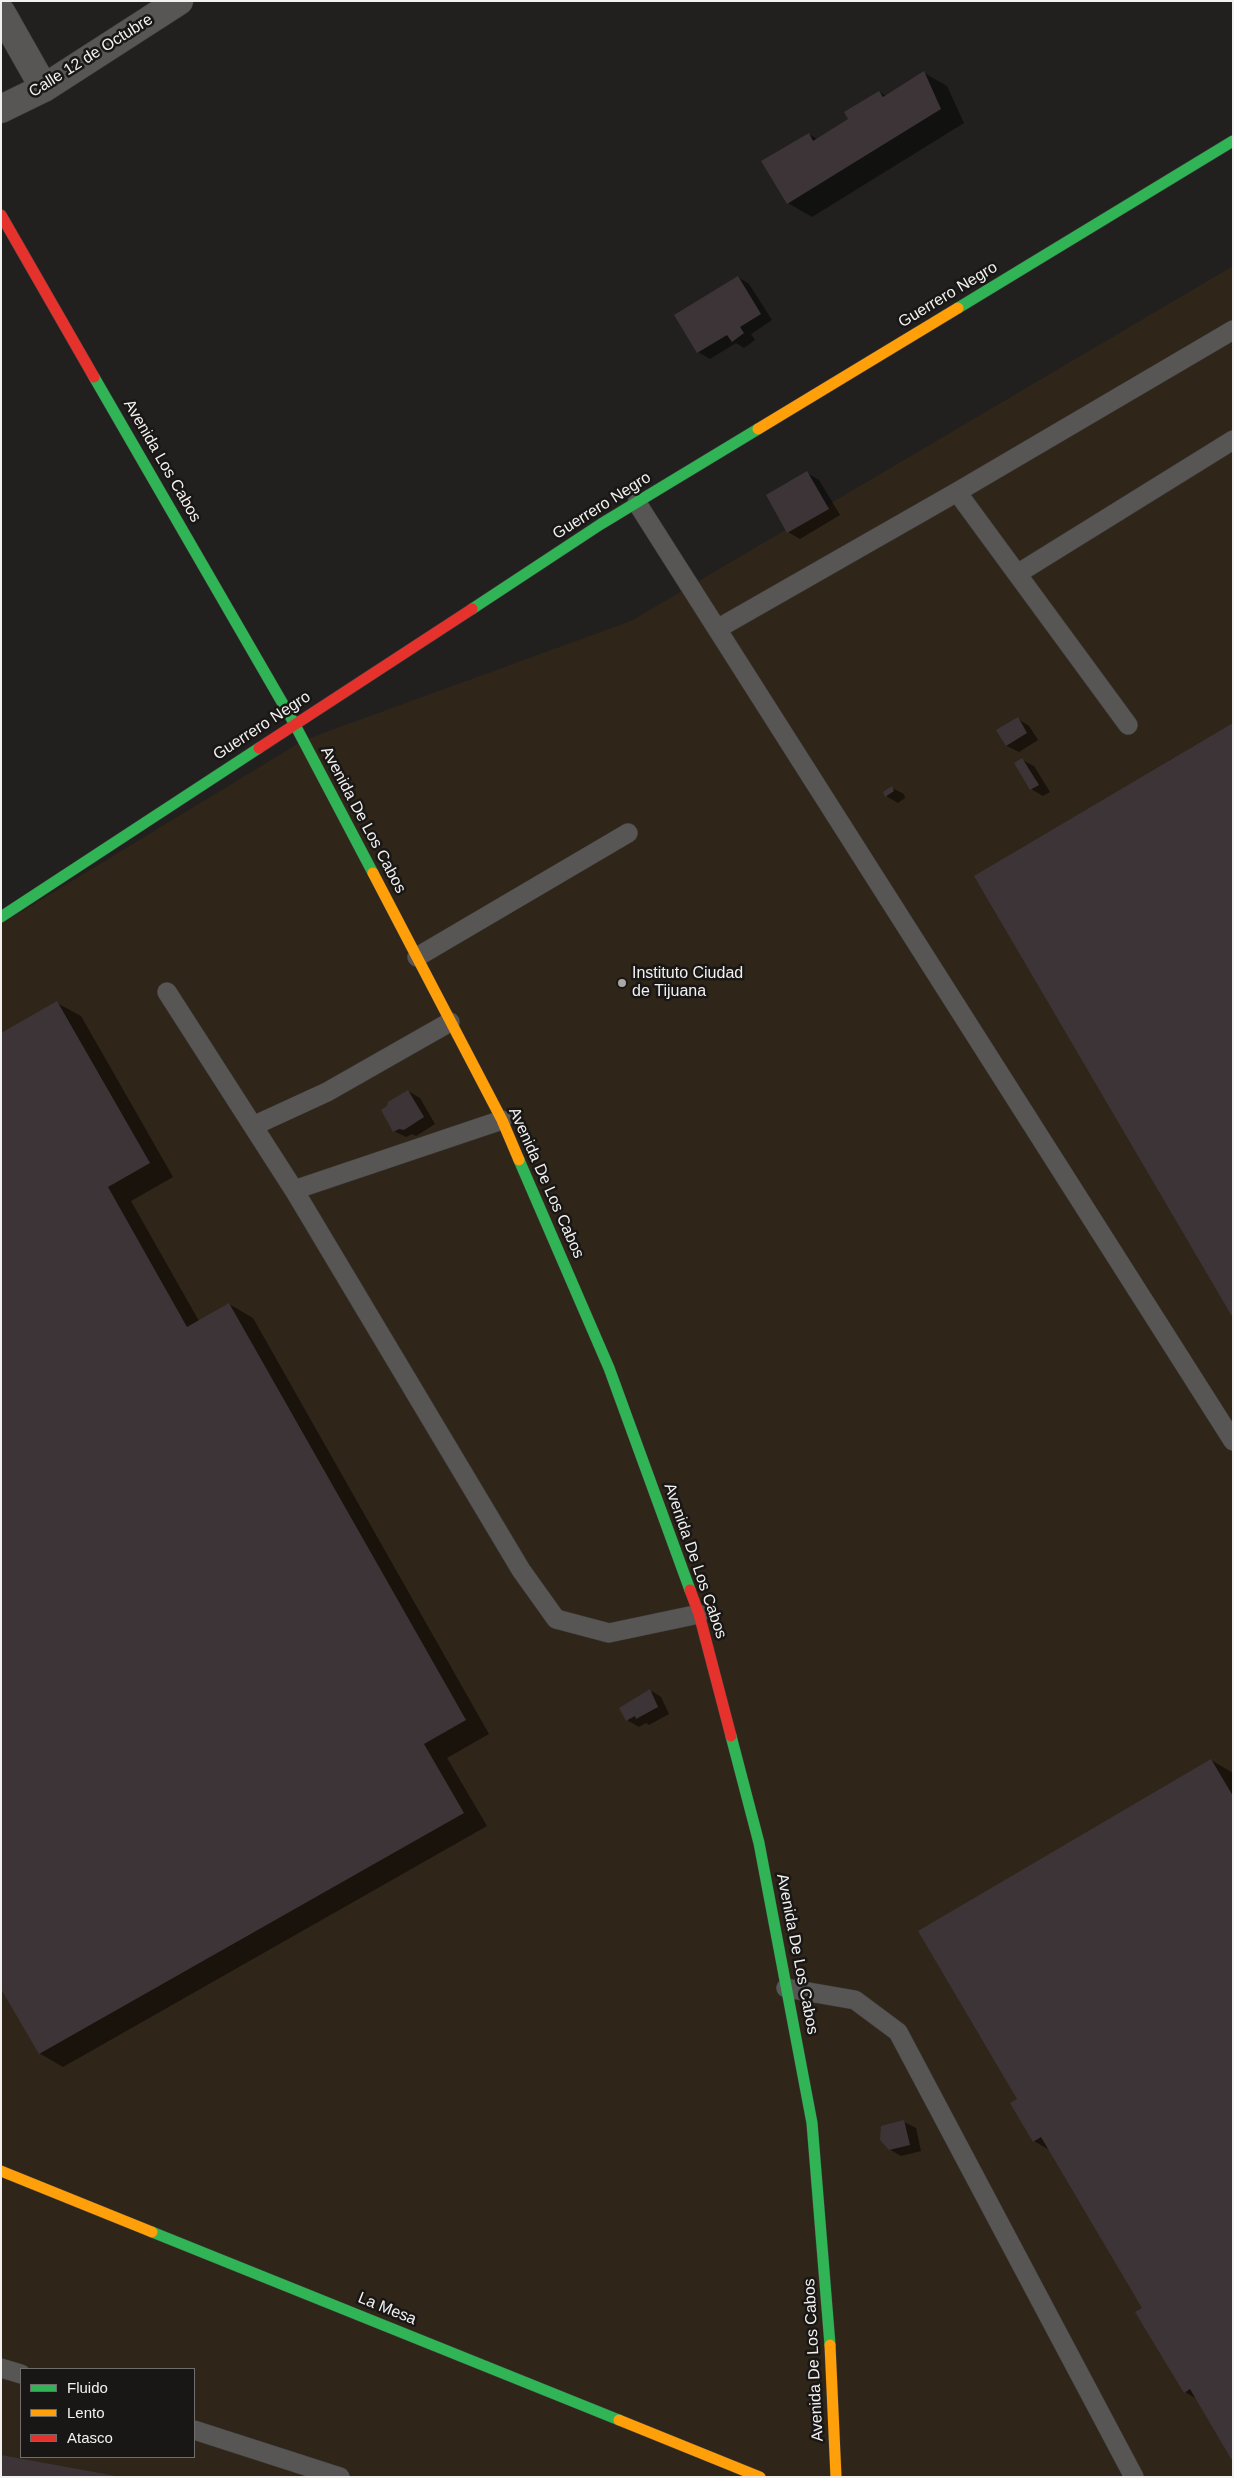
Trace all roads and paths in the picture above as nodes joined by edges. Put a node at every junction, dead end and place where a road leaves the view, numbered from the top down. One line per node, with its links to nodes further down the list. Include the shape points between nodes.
1 (179, 1): 3 (street, Calle 12 de Octubre)
2 (1, 12): 3 (street)
3 (44, 88): 4 (street, Calle 12 de Octubre)
4 (1, 109)
5 (1233, 142): 10 (main road, Guerrero Negro)
6 (1, 215): 13 (main road, Avenida Los Cabos)
7 (1233, 330): 9 (lane)
8 (1233, 440): 11 (lane)
9 (957, 492): 11 (lane); 12 (lane)
10 (637, 503): 12 (lane); 13 (main road, Guerrero Negro)
11 (1017, 574): 14 (lane)
12 (716, 629): 23 (lane)
13 (294, 723): 16 (main road, Guerrero Negro); 17 (main road, Avenida De Los Cabos)
14 (1128, 725)
15 (628, 833): 17 (lane)
16 (1, 917)
17 (417, 957): 19 (main road, Avenida De Los Cabos)
18 (167, 992): 21 (lane)
19 (450, 1022): 20 (main road, Avenida De Los Cabos); 21 (lane, via 326,1092)
20 (502, 1120): 22 (lane); 24 (main road, Avenida De Los Cabos, via 609,1368)
21 (253, 1126): 22 (lane)
22 (294, 1190): 24 (lane, via 521,1570 556,1619 609,1633)
23 (1233, 1441)
24 (699, 1614): 25 (main road, Avenida De Los Cabos, via 759,1843)
25 (786, 1988): 32 (main road, Avenida De Los Cabos, via 812,2123 828,2300); 33 (lane, via 855,2000 898,2032)
26 (1, 2171): 31 (main road, La Mesa)
27 (1, 2368): 28 (lane)
28 (20, 2374)
29 (195, 2430): 30 (lane)
30 (340, 2477)
31 (760, 2477)
32 (836, 2477)
33 (1134, 2477)

